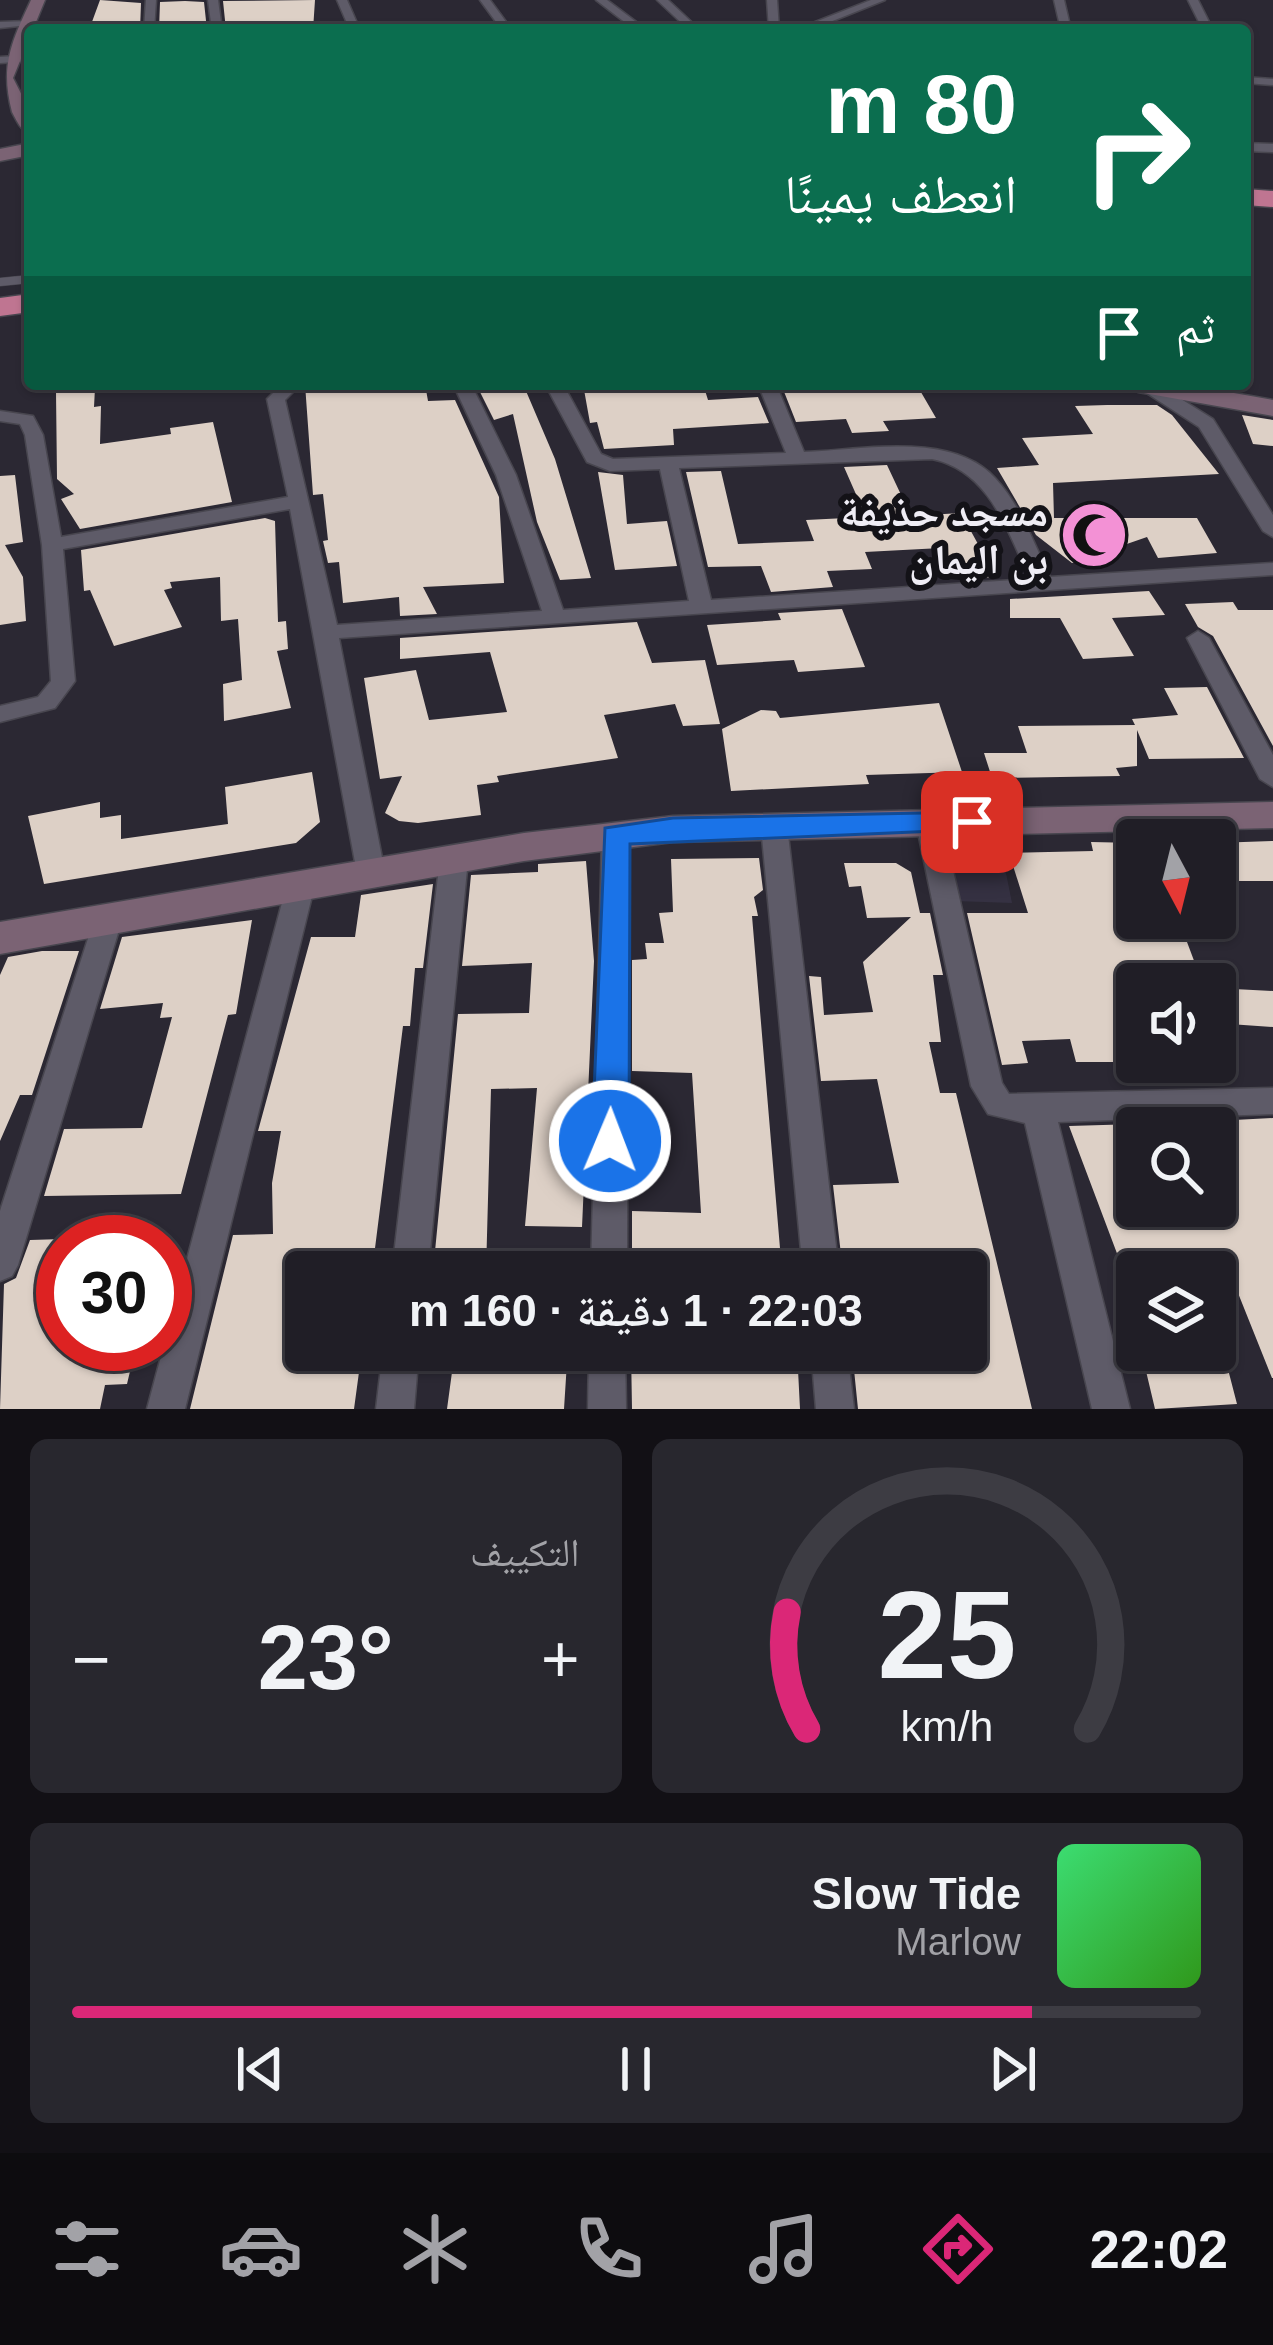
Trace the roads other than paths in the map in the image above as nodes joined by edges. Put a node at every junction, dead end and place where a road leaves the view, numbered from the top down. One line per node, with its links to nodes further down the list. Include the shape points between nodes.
1 (13, 0): 9 (street)
2 (601, 0): 5 (street)
3 (662, 0): 6 (street)
4 (880, 0): 7 (street)
5 (634, 24)
6 (688, 24)
7 (816, 24)
8 (24, 25): 9 (street); 10 (street)
9 (0, 26)
10 (11, 64): 11 (street); 13 (street)
11 (24, 93)
12 (0, 134): 13 (street)
13 (19, 149)
14 (286, 390): 24 (street, via 276,399)
15 (465, 390): 30 (street, via 506,475)
16 (557, 390): 23 (street, via 594,458 622,467)
17 (769, 390): 22 (street)
18 (1151, 390): 25 (street, via 1206,423)
19 (1171, 390): 20 (street)
20 (1273, 408)
21 (0, 416): 26 (street, via 32,427)
22 (798, 460): 23 (street); 28 (street, via 932,453 966,459 989,480)
23 (669, 465): 29 (street)
24 (301, 501): 26 (street); 31 (street)
25 (1273, 531)
26 (52, 545): 33 (street, via 61,691 49,703)
27 (1273, 569): 28 (street)
28 (1042, 584): 29 (street)
29 (700, 605): 30 (street)
30 (554, 615): 31 (street)
31 (327, 632): 41 (street)
32 (1198, 638): 34 (street)
33 (0, 714)
34 (1273, 779)
35 (1273, 795): 41 (street, via 670,808)
36 (1273, 815): 37 (street)
37 (929, 823): 38 (street); 47 (street, via 987,1086 1007,1109)
38 (774, 826): 39 (street); 50 (street)
39 (615, 836): 40 (street); 49 (street)
40 (454, 859): 41 (street); 48 (street)
41 (369, 862): 42 (street); 43 (street)
42 (301, 884): 44 (street); 55 (street)
43 (0, 915)
44 (108, 920): 45 (street); 51 (street)
45 (0, 938)
46 (1273, 1101): 47 (street)
47 (1038, 1108): 59 (street)
48 (412, 1251)
49 (609, 1251)
50 (819, 1251)
51 (0, 1265)
52 (399, 1371): 56 (street)
53 (608, 1371): 57 (street)
54 (831, 1371): 58 (street)
55 (166, 1409)
56 (395, 1409)
57 (607, 1409)
58 (835, 1409)
59 (1112, 1409)

